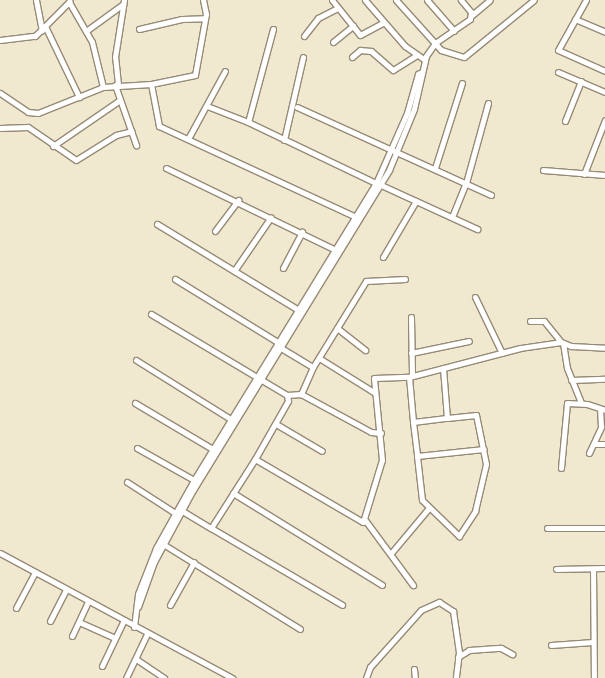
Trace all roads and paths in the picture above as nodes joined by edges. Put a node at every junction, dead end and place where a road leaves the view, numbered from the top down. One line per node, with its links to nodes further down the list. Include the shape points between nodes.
1 (36, 0): 19 (street)
2 (203, 0): 15 (street)
3 (332, 0): 13 (street)
4 (365, 0): 17 (street)
5 (396, 0): 28 (street)
6 (427, 0): 23 (street)
7 (461, 0): 14 (street)
8 (490, 0): 14 (street)
9 (534, 0): 28 (street, via 464,57 441,50)
10 (586, 0): 16 (street)
11 (70, 1): 19 (street); 22 (street)
12 (124, 2): 22 (street); 39 (street, via 115,57)
13 (338, 8): 18 (street); 25 (street, via 318,18)
14 (472, 15): 23 (street)
15 (205, 18): 20 (street, via 182,19); 38 (street, via 195,75)
16 (575, 19): 24 (street); 33 (street, via 558,50)
17 (383, 23): 18 (street, via 363,36); 30 (street)
18 (353, 26): 27 (street)
19 (43, 28): 26 (street, via 36,36); 43 (street)
20 (139, 29)
21 (273, 29): 50 (street)
22 (86, 31): 40 (street, via 92,42)
23 (454, 31): 28 (street)
24 (605, 32)
25 (304, 36)
26 (0, 40)
27 (333, 42)
28 (435, 43): 32 (street)
29 (303, 56): 54 (street)
30 (415, 56): 31 (street, via 393,70 371,51 360,50); 32 (street)
31 (352, 57)
32 (425, 60): 57 (street, via 410,114)
33 (605, 70)
34 (225, 71): 46 (street)
35 (558, 72): 36 (street)
36 (581, 81): 41 (street); 49 (street)
37 (462, 83): 59 (street)
38 (151, 84): 39 (street); 53 (street, via 158,124)
39 (116, 85): 40 (street); 44 (street)
40 (103, 87): 43 (street)
41 (605, 92)
42 (0, 93): 43 (street, via 32,114)
43 (79, 97)
44 (120, 100): 52 (street); 56 (street)
45 (488, 103): 63 (street)
46 (207, 106): 50 (street); 53 (street)
47 (297, 106): 57 (street)
48 (605, 120): 61 (street)
49 (565, 121)
50 (248, 122): 54 (street)
51 (0, 128): 56 (street, via 28,127)
52 (132, 131): 55 (street); 56 (street, via 116,135 76,160)
53 (189, 137): 70 (street)
54 (284, 140): 64 (street)
55 (136, 145)
56 (53, 146)
57 (395, 149): 59 (street); 64 (street)
58 (166, 168): 66 (street)
59 (435, 168): 63 (street)
60 (543, 170): 61 (street)
61 (584, 174): 62 (street)
62 (605, 175)
63 (466, 183): 65 (street); 71 (street)
64 (378, 184): 67 (street); 68 (street)
65 (492, 195)
66 (238, 200): 69 (street); 74 (street)
67 (416, 201): 71 (street); 77 (street)
68 (368, 202): 70 (street); 78 (street)
69 (271, 217): 75 (street); 80 (street)
70 (356, 217): 76 (street)
71 (452, 217): 73 (street)
72 (157, 224): 80 (street)
73 (477, 229)
74 (215, 231)
75 (302, 232): 76 (street); 79 (street)
76 (336, 250): 78 (street)
77 (383, 257)
78 (334, 258): 84 (street); 91 (street)
79 (284, 268)
80 (234, 271): 84 (street)
81 (175, 279): 91 (street)
82 (405, 279): 88 (street, via 366,281)
83 (476, 298): 95 (street)
84 (300, 311): 91 (street)
85 (151, 314): 101 (street)
86 (411, 318): 94 (street)
87 (530, 321): 90 (street, via 544,321)
88 (337, 328): 93 (street); 96 (street)
89 (469, 341): 94 (street)
90 (562, 342): 92 (street); 95 (street); 103 (street)
91 (280, 345): 98 (street); 101 (street)
92 (605, 348)
93 (365, 350)
94 (412, 353): 100 (street)
95 (502, 353): 99 (street)
96 (319, 358): 98 (street); 104 (street)
97 (136, 360): 111 (street)
98 (313, 367): 105 (street)
99 (443, 368): 100 (street); 110 (street)
100 (411, 377): 104 (street, via 376,377); 112 (street)
101 (258, 379): 106 (street); 111 (street)
102 (605, 379): 103 (street)
103 (571, 380): 107 (street)
104 (375, 393): 114 (street)
105 (300, 394): 106 (street); 114 (street, via 371,432)
106 (287, 395): 113 (street)
107 (581, 402): 109 (street); 124 (street, via 567,402)
108 (135, 403): 119 (street)
109 (603, 410): 115 (street)
110 (447, 418): 112 (street); 118 (street, via 476,415)
111 (233, 420): 119 (street)
112 (413, 422): 122 (street)
113 (276, 424): 120 (street); 123 (street)
114 (381, 433): 130 (street, via 381,468)
115 (595, 444): 116 (street); 121 (street)
116 (605, 444)
117 (137, 448): 125 (street)
118 (484, 450): 122 (street); 128 (street, via 485,471 475,511 462,534 454,535)
119 (214, 451): 125 (street); 129 (street)
120 (322, 451)
121 (589, 453)
122 (416, 456): 128 (street, via 420,495)
123 (255, 459): 127 (street); 130 (street, via 357,520)
124 (561, 468)
125 (194, 480): 129 (street)
126 (127, 482): 129 (street)
127 (232, 492): 131 (street); 143 (street)
128 (428, 508): 135 (street)
129 (178, 511): 131 (street); 134 (street); 148 (street, via 145,573)
130 (365, 520): 135 (street)
131 (211, 528): 147 (street)
132 (547, 528): 133 (street)
133 (605, 528)
134 (163, 544): 137 (street); 148 (street)
135 (392, 552): 142 (street)
136 (0, 553): 141 (street)
137 (194, 562): 146 (street); 154 (street)
138 (605, 568): 140 (street)
139 (556, 569): 140 (street)
140 (593, 569): 158 (street)
141 (35, 573): 144 (street); 149 (street)
142 (413, 585)
143 (382, 586)
144 (66, 590): 145 (street); 150 (street)
145 (88, 602): 151 (street); 152 (street)
146 (170, 605)
147 (342, 605)
148 (138, 607): 153 (street)
149 (16, 608)
150 (50, 621)
151 (79, 622): 156 (street); 157 (street)
152 (124, 622): 153 (street); 157 (street)
153 (134, 627): 155 (street)
154 (300, 629)
155 (147, 634): 162 (street); 165 (street)
156 (72, 636)
157 (115, 638): 163 (street)
158 (593, 642): 159 (street); 172 (street)
159 (551, 645)
160 (512, 654): 161 (street, via 501,648 469,650)
161 (458, 657): 169 (street, via 453,610 446,604 434,602 424,607 381,654 367,670); 171 (street)
162 (136, 659): 166 (street); 167 (street)
163 (102, 666)
164 (414, 670): 170 (street)
165 (222, 676): 168 (street)
166 (126, 678)
167 (164, 678)
168 (232, 678)
169 (366, 678)
170 (415, 678)
171 (456, 678)
172 (594, 678)

